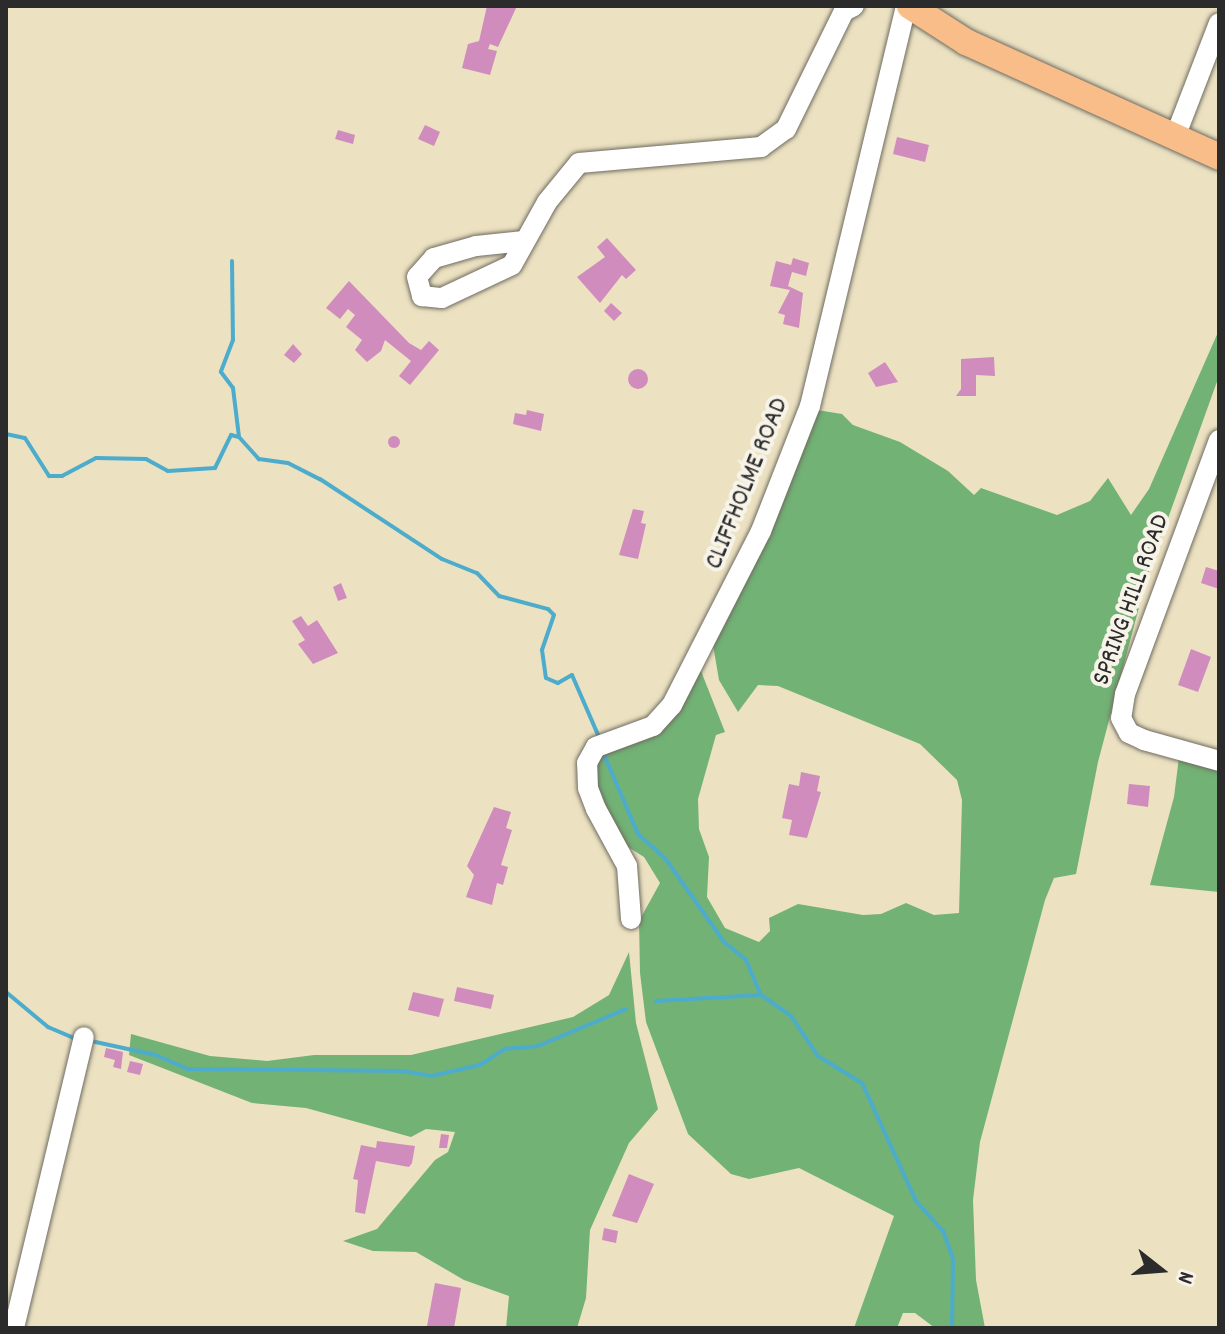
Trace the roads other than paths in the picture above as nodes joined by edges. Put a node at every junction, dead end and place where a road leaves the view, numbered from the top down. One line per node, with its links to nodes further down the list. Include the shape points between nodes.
1 (854, 6): 6 (street, via 844,11 786,129 761,147 579,163)
2 (908, 6): 4 (main road, via 956,37); 9 (street, CLIFFHOLME ROAD, via 810,406 761,531 672,705 653,726 602,745 587,763 588,788 627,866)
3 (1219, 23): 4 (street)
4 (1175, 137): 5 (main road)
5 (1219, 157)
6 (524, 241): 6 (street, via 512,265 480,284 442,298 422,296 417,277 434,258)
7 (1219, 440): 8 (street, SPRING HILL ROAD, via 1125,694 1121,718 1129,733 1144,740)
8 (1219, 761)
9 (631, 919)
10 (83, 1040): 11 (street)
11 (14, 1328)

